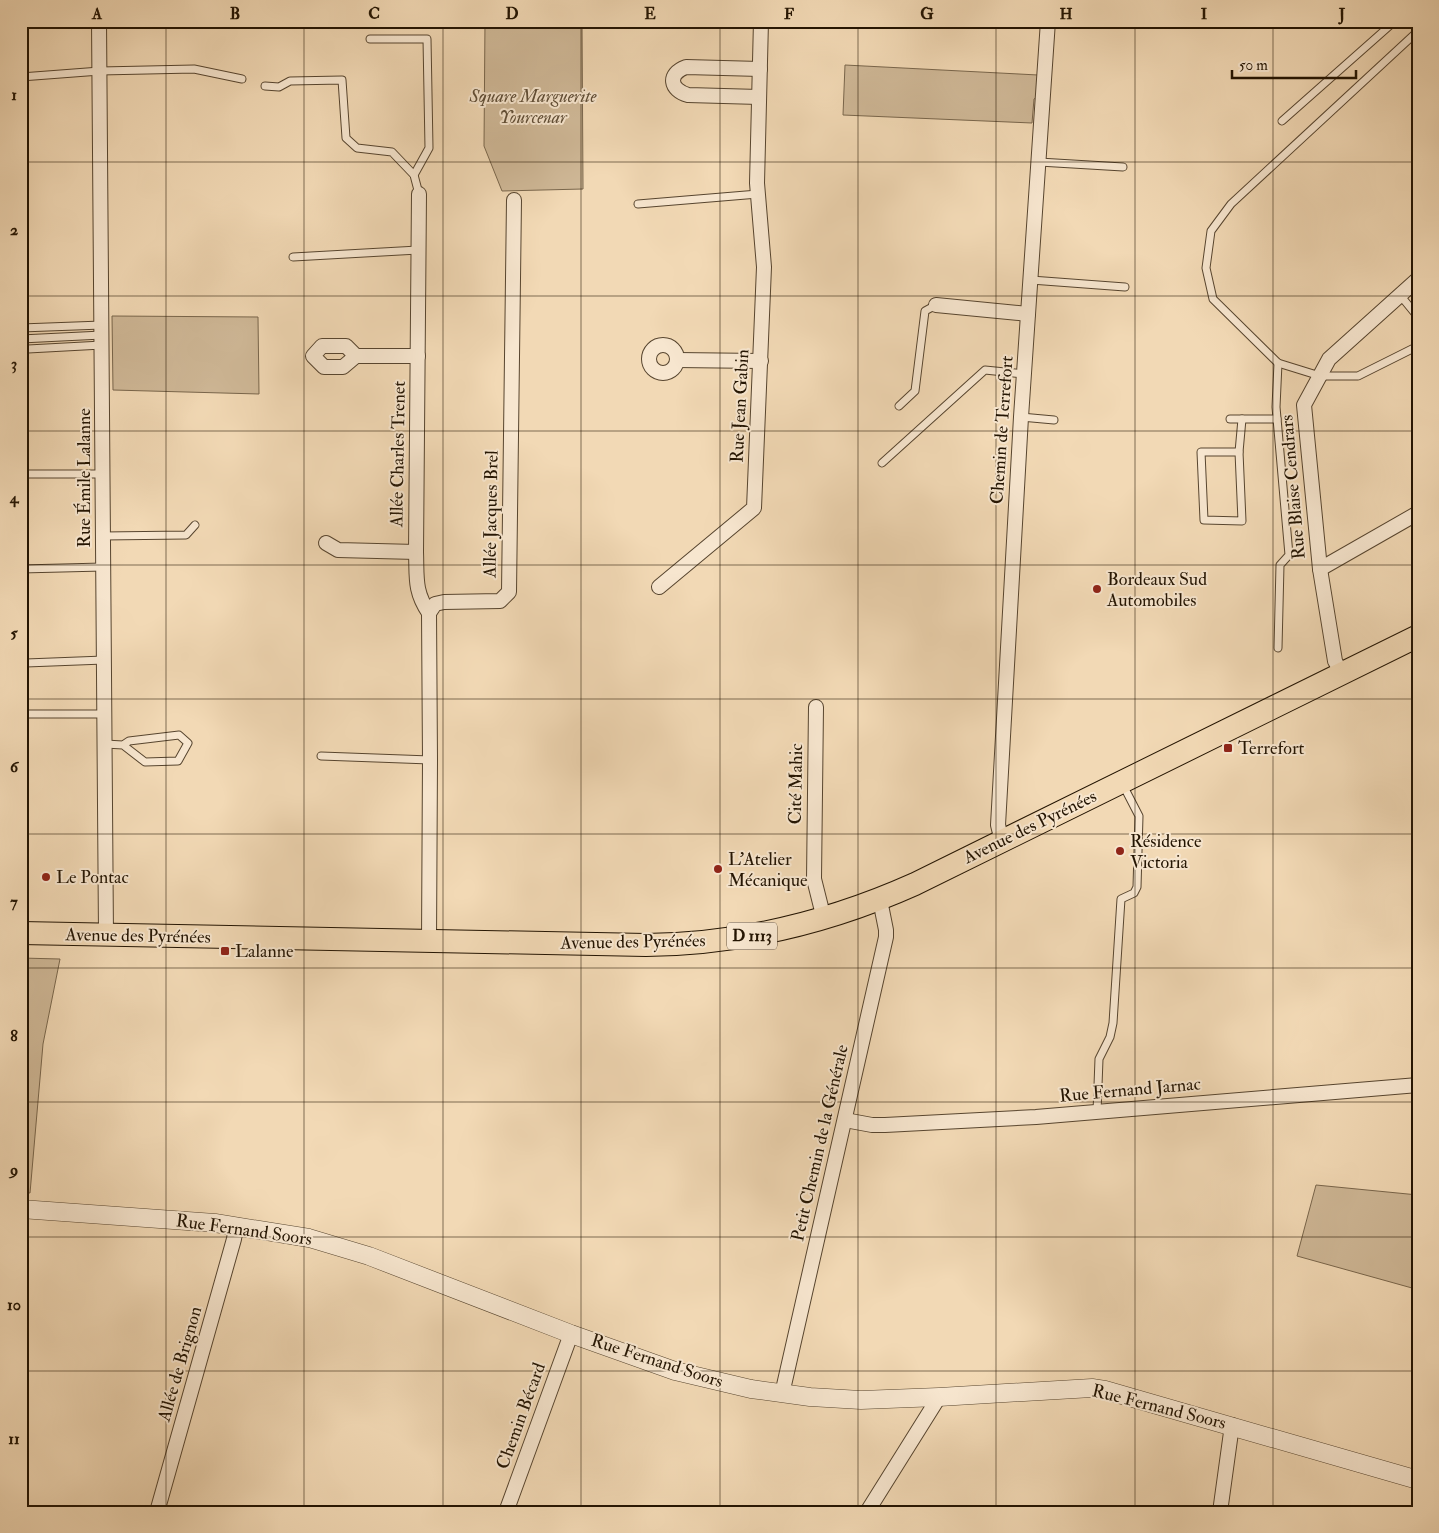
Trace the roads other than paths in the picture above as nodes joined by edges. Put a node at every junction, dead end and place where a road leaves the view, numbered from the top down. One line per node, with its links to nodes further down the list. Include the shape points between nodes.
1 (99, 21): 8 (street, Rue Émile Lalanne)
2 (761, 21): 7 (street, Rue Jean Gabin)
3 (1048, 21): 14 (street, Chemin de Terrefort)
4 (1395, 21): 13 (lane)
5 (1418, 31): 39 (lane, via 1231,204 1211,231 1206,268 1213,299)
6 (370, 39): 16 (lane, via 427,39 429,148)
7 (760, 69): 12 (street, Rue Jean Gabin); 12 (street, via 686,66 674,76 678,92 688,95)
8 (100, 70): 9 (lane); 10 (lane, via 194,69); 31 (street, Rue Émile Lalanne)
9 (21, 77)
10 (242, 80)
11 (265, 86): 16 (lane, via 342,80 346,138 356,148 392,152)
12 (759, 97): 17 (street, Rue Jean Gabin)
13 (1282, 121)
14 (1039, 162): 15 (lane); 24 (street, Chemin de Terrefort)
15 (1123, 167)
16 (414, 175): 18 (lane)
17 (757, 188): 20 (lane); 38 (street, Rue Jean Gabin, via 764,266)
18 (419, 194): 21 (street, Allée Charles Trenet)
19 (514, 200): 61 (street, Allée Jacques Brel, via 509,592 500,601 435,604)
20 (638, 204)
21 (418, 250): 22 (lane); 36 (street, Allée Charles Trenet)
22 (292, 257)
23 (1418, 279): 26 (street, Rue Blaise Cendrars)
24 (1031, 280): 25 (lane); 28 (street, Chemin de Terrefort)
25 (1125, 287)
26 (1400, 295): 29 (lane); 41 (street, Rue Blaise Cendrars, via 1329,359)
27 (936, 305): 28 (street); 42 (lane, via 925,311 915,391)
28 (1028, 314): 40 (street, Chemin de Terrefort)
29 (1418, 317)
30 (21, 328): 31 (lane)
31 (102, 335): 32 (lane); 34 (lane); 51 (street, Rue Émile Lalanne)
32 (21, 339)
33 (1418, 346): 41 (lane, via 1358,376)
34 (28, 348)
35 (356, 356): 36 (street, Allée Charles Trenet)
36 (418, 356): 56 (street, Allée Charles Trenet)
37 (677, 360): 38 (street)
38 (761, 361): 60 (street, Rue Jean Gabin, via 754,508)
39 (1278, 364): 41 (lane); 46 (lane)
40 (1024, 374): 43 (street, Chemin de Terrefort); 49 (lane, via 985,370)
41 (1320, 376): 59 (street, Rue Blaise Cendrars, via 1304,405)
42 (899, 406)
43 (1021, 417): 47 (lane); 75 (street, Chemin de Terrefort, via 998,825)
44 (1230, 418): 45 (lane)
45 (1242, 419): 46 (lane); 48 (lane)
46 (1277, 419): 63 (lane, via 1289,555 1280,565)
47 (1054, 420)
48 (1240, 452): 48 (lane, via 1201,452 1204,520 1242,521)
49 (882, 463)
50 (21, 474): 51 (lane)
51 (103, 474): 54 (street, Rue Émile Lalanne)
52 (1418, 514): 59 (street)
53 (195, 525): 54 (lane, via 186,535)
54 (103, 536): 57 (street, Rue Émile Lalanne)
55 (326, 543): 56 (street, Allée Charles Trenet, via 338,550)
56 (416, 552): 61 (street, Allée Charles Trenet, via 417,590)
57 (103, 567): 58 (lane); 64 (street, Rue Émile Lalanne)
58 (21, 569)
59 (1320, 569): 66 (street, Rue Blaise Cendrars, via 1335,661)
60 (659, 587)
61 (429, 613): 73 (street)
62 (1418, 636): 66 (main road, Avenue des Pyrénées / D 1113)
63 (1278, 648)
64 (104, 660): 65 (lane); 68 (street, Rue Émile Lalanne)
65 (26, 663)
66 (1342, 674): 74 (main road, Avenue des Pyrénées / D 1113)
67 (816, 707): 77 (street, Cité Mahic, via 814,879)
68 (105, 714): 69 (street, Rue Émile Lalanne); 70 (lane, via 23,714)
69 (105, 744): 71 (lane); 79 (street, Rue Émile Lalanne)
70 (21, 745)
71 (123, 745): 71 (lane, via 145,762 178,760 188,742 179,735 129,741)
72 (321, 756): 73 (lane)
73 (430, 760): 80 (street)
74 (1122, 782): 75 (main road, Avenue des Pyrénées / D 1113); 82 (lane, via 1139,816 1137,887 1134,893 1121,899 1113,1022 1110,1037 1098,1059)
75 (1002, 841): 76 (main road, Avenue des Pyrénées / D 1113)
76 (880, 900): 77 (main road, Avenue des Pyrénées / D 1113); 83 (street, Petit Chemin de la Générale, via 886,937)
77 (824, 919): 80 (main road, Avenue des Pyrénées / D 1113, via 745,937 677,945)
78 (21, 933): 79 (main road, Avenue des Pyrénées / D 1113)
79 (106, 935): 80 (main road, Avenue des Pyrénées / D 1113)
80 (428, 941)
81 (1418, 1085): 82 (street, Rue Fernand Jarnac)
82 (1097, 1112): 83 (street, Rue Fernand Jarnac, via 885,1125)
83 (845, 1120): 87 (street, Petit Chemin de la Générale)
84 (21, 1209): 85 (street, Rue Fernand Soors)
85 (236, 1225): 86 (street, Rue Fernand Soors, via 333,1244); 91 (street, Allée de Brignon)
86 (571, 1334): 87 (street, Rue Fernand Soors, via 690,1375); 92 (street, Chemin Bécard)
87 (782, 1394): 88 (street, Rue Fernand Soors, via 854,1400)
88 (939, 1397): 89 (street, Rue Fernand Soors, via 1092,1388); 93 (street)
89 (1232, 1425): 90 (street, Rue Fernand Soors); 94 (street)
90 (1418, 1480)
91 (157, 1512)
92 (506, 1512)
93 (866, 1512)
94 (1220, 1512)

